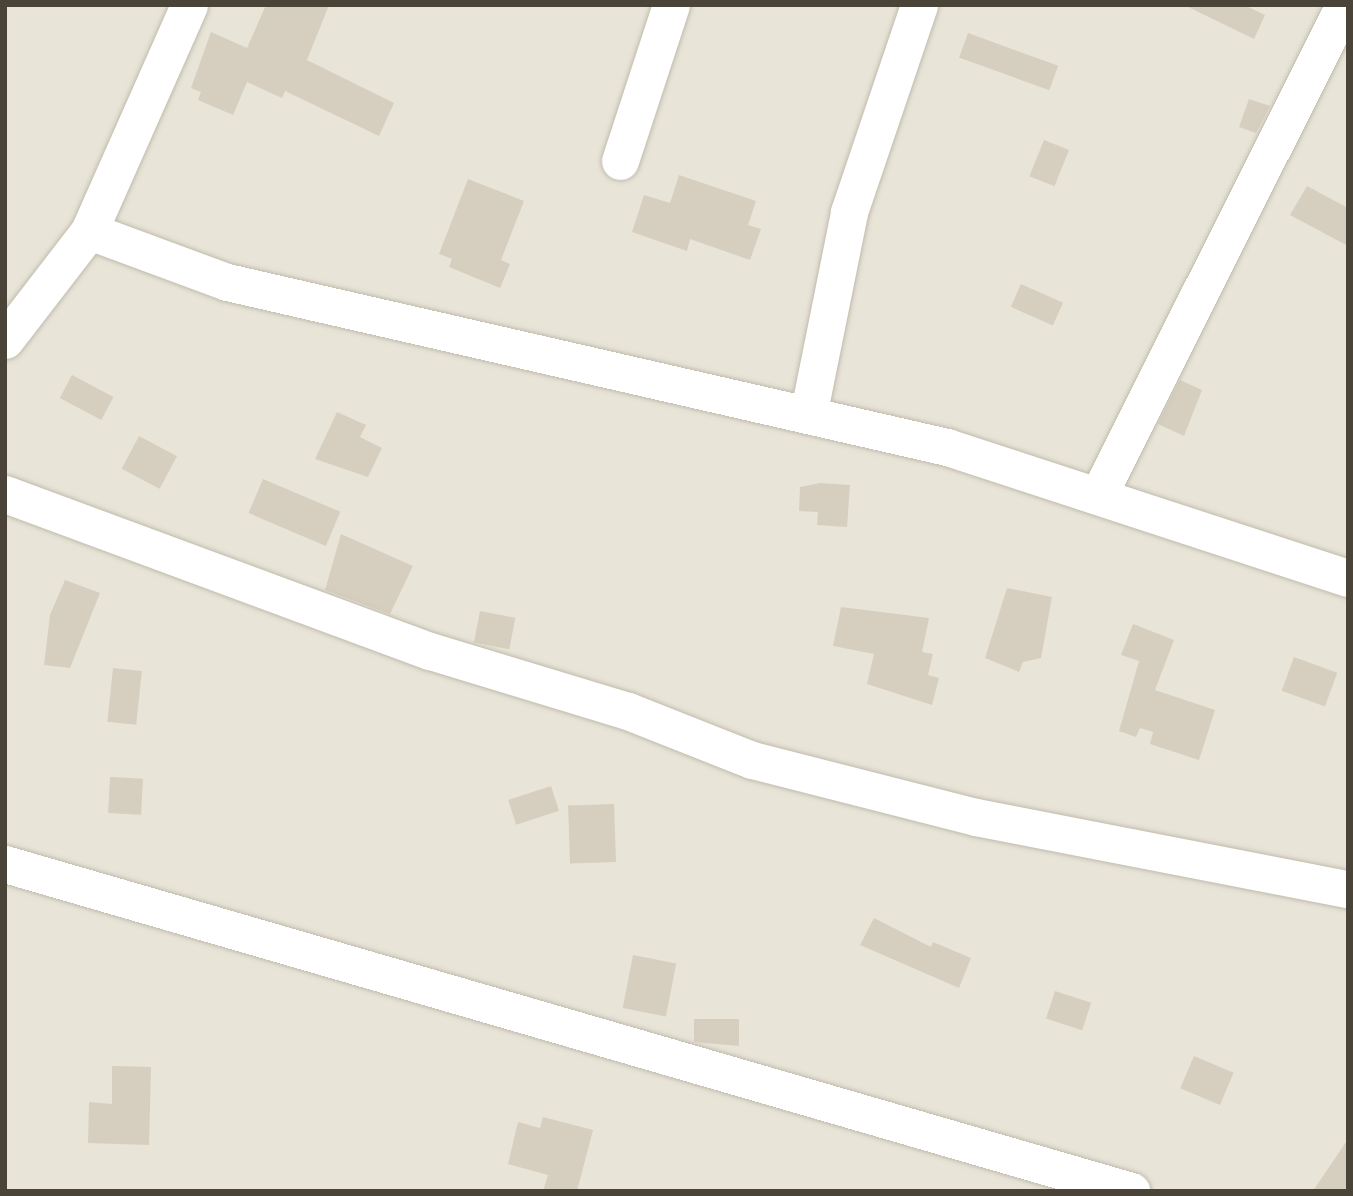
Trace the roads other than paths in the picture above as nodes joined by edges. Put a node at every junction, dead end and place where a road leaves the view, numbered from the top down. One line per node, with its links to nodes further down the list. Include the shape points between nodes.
1 (189, 5): 6 (street)
2 (671, 5): 5 (street)
3 (919, 5): 8 (street, via 849,212)
4 (1345, 5): 10 (street)
5 (620, 161)
6 (89, 230): 7 (street); 8 (street, via 227,282)
7 (5, 340)
8 (809, 411): 10 (street)
9 (5, 494): 13 (street, via 430,651 628,711 752,760 976,817)
10 (1099, 494): 11 (street)
11 (1348, 578)
12 (5, 864): 14 (street)
13 (1348, 889)
14 (1130, 1191)

